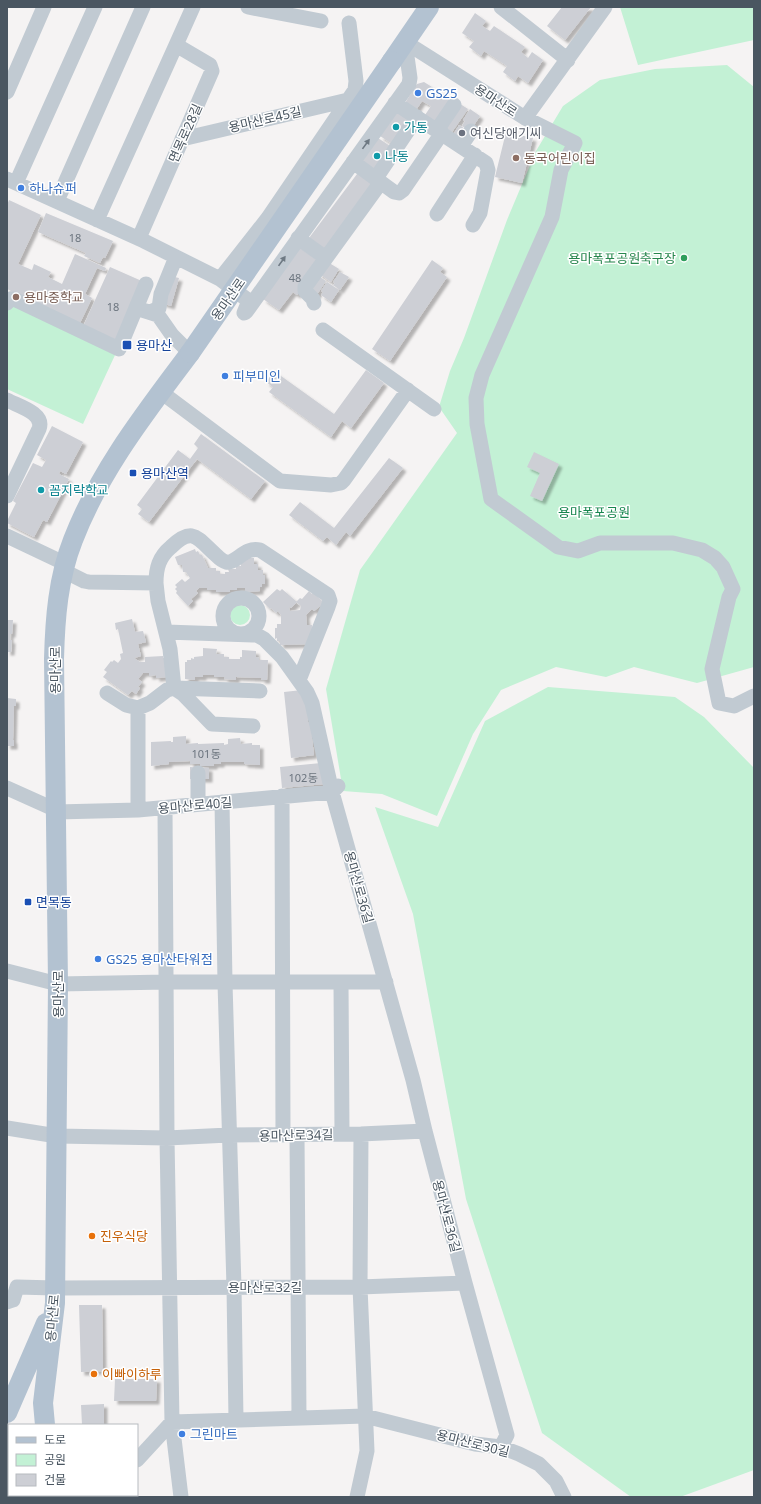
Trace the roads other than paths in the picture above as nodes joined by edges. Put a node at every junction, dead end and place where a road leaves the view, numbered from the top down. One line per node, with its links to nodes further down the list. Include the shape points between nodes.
1 (44, 7): 14 (street)
2 (95, 7): 28 (street)
3 (143, 7): 29 (street)
4 (193, 7): 12 (street)
5 (248, 7): 9 (street)
6 (429, 7): 11 (main road, 용마산로)
7 (501, 7): 13 (street)
8 (605, 7): 13 (street)
9 (321, 21)
10 (349, 23): 15 (street, via 356,84)
11 (405, 42): 16 (street, via 410,78 409,84); 19 (street, 용마산로); 26 (main road, 용마산로, bridge)
12 (176, 45): 22 (street, 면목로28길, via 212,68); 31 (street)
13 (568, 60): 19 (street)
14 (7, 92)
15 (348, 100): 22 (street, 용마산로45길); 26 (street)
16 (395, 103): 18 (street); 25 (street, one-way to 16)
17 (454, 105): 21 (street)
18 (416, 117): 21 (street); 27 (street)
19 (525, 118): 57 (street, 용마산로, via 576,143 561,170 552,217 482,375 477,394 477,424 491,499 558,547 578,551 600,543 672,543 702,550 715,558 723,567 733,589 712,669 719,703 734,706)
20 (471, 131): 23 (street)
21 (440, 132): 23 (street); 27 (street, via 402,192 397,193)
22 (182, 139): 33 (street, 면목로28길)
23 (461, 146): 24 (street)
24 (475, 155): 30 (street); 32 (street, via 486,163 488,170 480,213)
25 (353, 162): 27 (street); 34 (street)
26 (307, 172): 37 (street); 43 (main road, 용마산로, bridge)
27 (378, 180): 36 (street)
28 (11, 181): 29 (street)
29 (57, 201): 31 (street)
30 (437, 214)
31 (97, 220): 33 (street)
32 (473, 225)
33 (139, 238): 35 (street)
34 (298, 238): 36 (street); 37 (street, one-way to 34, via 254,297)
35 (176, 257): 37 (street); 41 (street, via 161,294 159,308)
36 (326, 258): 40 (street, via 305,289)
37 (220, 279)
38 (146, 284): 41 (street)
39 (7, 303): 41 (street, via 14,299 119,349)
40 (314, 303)
41 (143, 310): 43 (street, via 158,315 172,335)
42 (323, 330): 44 (street)
43 (190, 352): 45 (main road, 용마산로)
44 (408, 390): 45 (street, via 344,480 331,485 280,481); 47 (street)
45 (161, 392): 50 (main road, 용마산로, via 129,435 98,486 72,541)
46 (7, 400): 48 (street, via 34,414 40,422)
47 (434, 409)
48 (7, 496)
49 (7, 536): 50 (street)
50 (65, 567): 51 (street, via 89,582); 68 (main road, 용마산로, via 58,598 55,640)
51 (156, 583): 52 (street); 53 (street, via 157,567 164,553 179,539 192,535 226,562 231,562 249,549 260,550 328,595 328,607)
52 (166, 632): 53 (street, via 257,635 287,662); 54 (street)
53 (299, 680): 62 (street, via 312,702)
54 (174, 688): 55 (street); 58 (street); 59 (street, via 212,724)
55 (260, 691)
56 (107, 693): 58 (street, via 126,705)
57 (754, 696)
58 (138, 708): 67 (street)
59 (253, 726)
60 (198, 773): 65 (street)
61 (7, 788): 68 (street)
62 (335, 789): 63 (street, 용마산로40길); 71 (street, 용마산로36길)
63 (282, 796): 64 (street, 용마산로40길); 73 (street)
64 (222, 802): 65 (street, 용마산로40길); 72 (street)
65 (198, 804): 66 (street, 용마산로40길)
66 (165, 808): 67 (street, 용마산로40길); 70 (street)
67 (138, 810): 68 (street, 용마산로40길)
68 (56, 811): 75 (main road, 용마산로)
69 (7, 971): 75 (street)
70 (167, 982): 72 (street); 75 (street); 83 (street)
71 (386, 982): 74 (street); 77 (street, 용마산로36길, via 414,1080)
72 (225, 983): 73 (street); 82 (street)
73 (282, 983): 74 (street); 80 (street)
74 (341, 983): 78 (street)
75 (58, 984): 81 (main road, 용마산로)
76 (7, 1128): 81 (street, 용마산로34길)
77 (425, 1131): 79 (street, 용마산로34길); 84 (street, 용마산로36길)
78 (342, 1134): 79 (street, 용마산로34길); 80 (street, 용마산로34길)
79 (361, 1134): 88 (street)
80 (290, 1135): 82 (street, 용마산로34길); 87 (street)
81 (57, 1136): 83 (street, 용마산로34길); 89 (main road, 용마산로)
82 (229, 1136): 83 (street, 용마산로34길); 86 (street)
83 (167, 1138): 85 (street)
84 (465, 1283): 88 (street, 용마산로32길); 97 (street, 용마산로36길, via 508,1436)
85 (169, 1287): 86 (street, 용마산로32길); 89 (street, 용마산로32길); 95 (street)
86 (234, 1287): 87 (street, 용마산로32길); 94 (street)
87 (297, 1287): 88 (street, 용마산로32길); 93 (street)
88 (360, 1287): 92 (street)
89 (55, 1296): 90 (street, 용마산로32길, via 17,1287 13,1300); 91 (main road); 96 (main road, 용마산로, via 43,1403)
90 (7, 1302)
91 (9, 1402)
92 (364, 1416): 93 (street, 용마산로30길); 97 (street, 용마산로30길, via 475,1444); 100 (street, via 367,1451)
93 (299, 1418): 94 (street, 용마산로30길)
94 (236, 1420): 95 (street, 용마산로30길)
95 (172, 1422): 98 (street); 99 (street)
96 (45, 1424)
97 (501, 1447): 101 (street, 용마산로30길, via 539,1464 556,1481)
98 (138, 1459)
99 (181, 1497)
100 (357, 1497)
101 (564, 1497)

